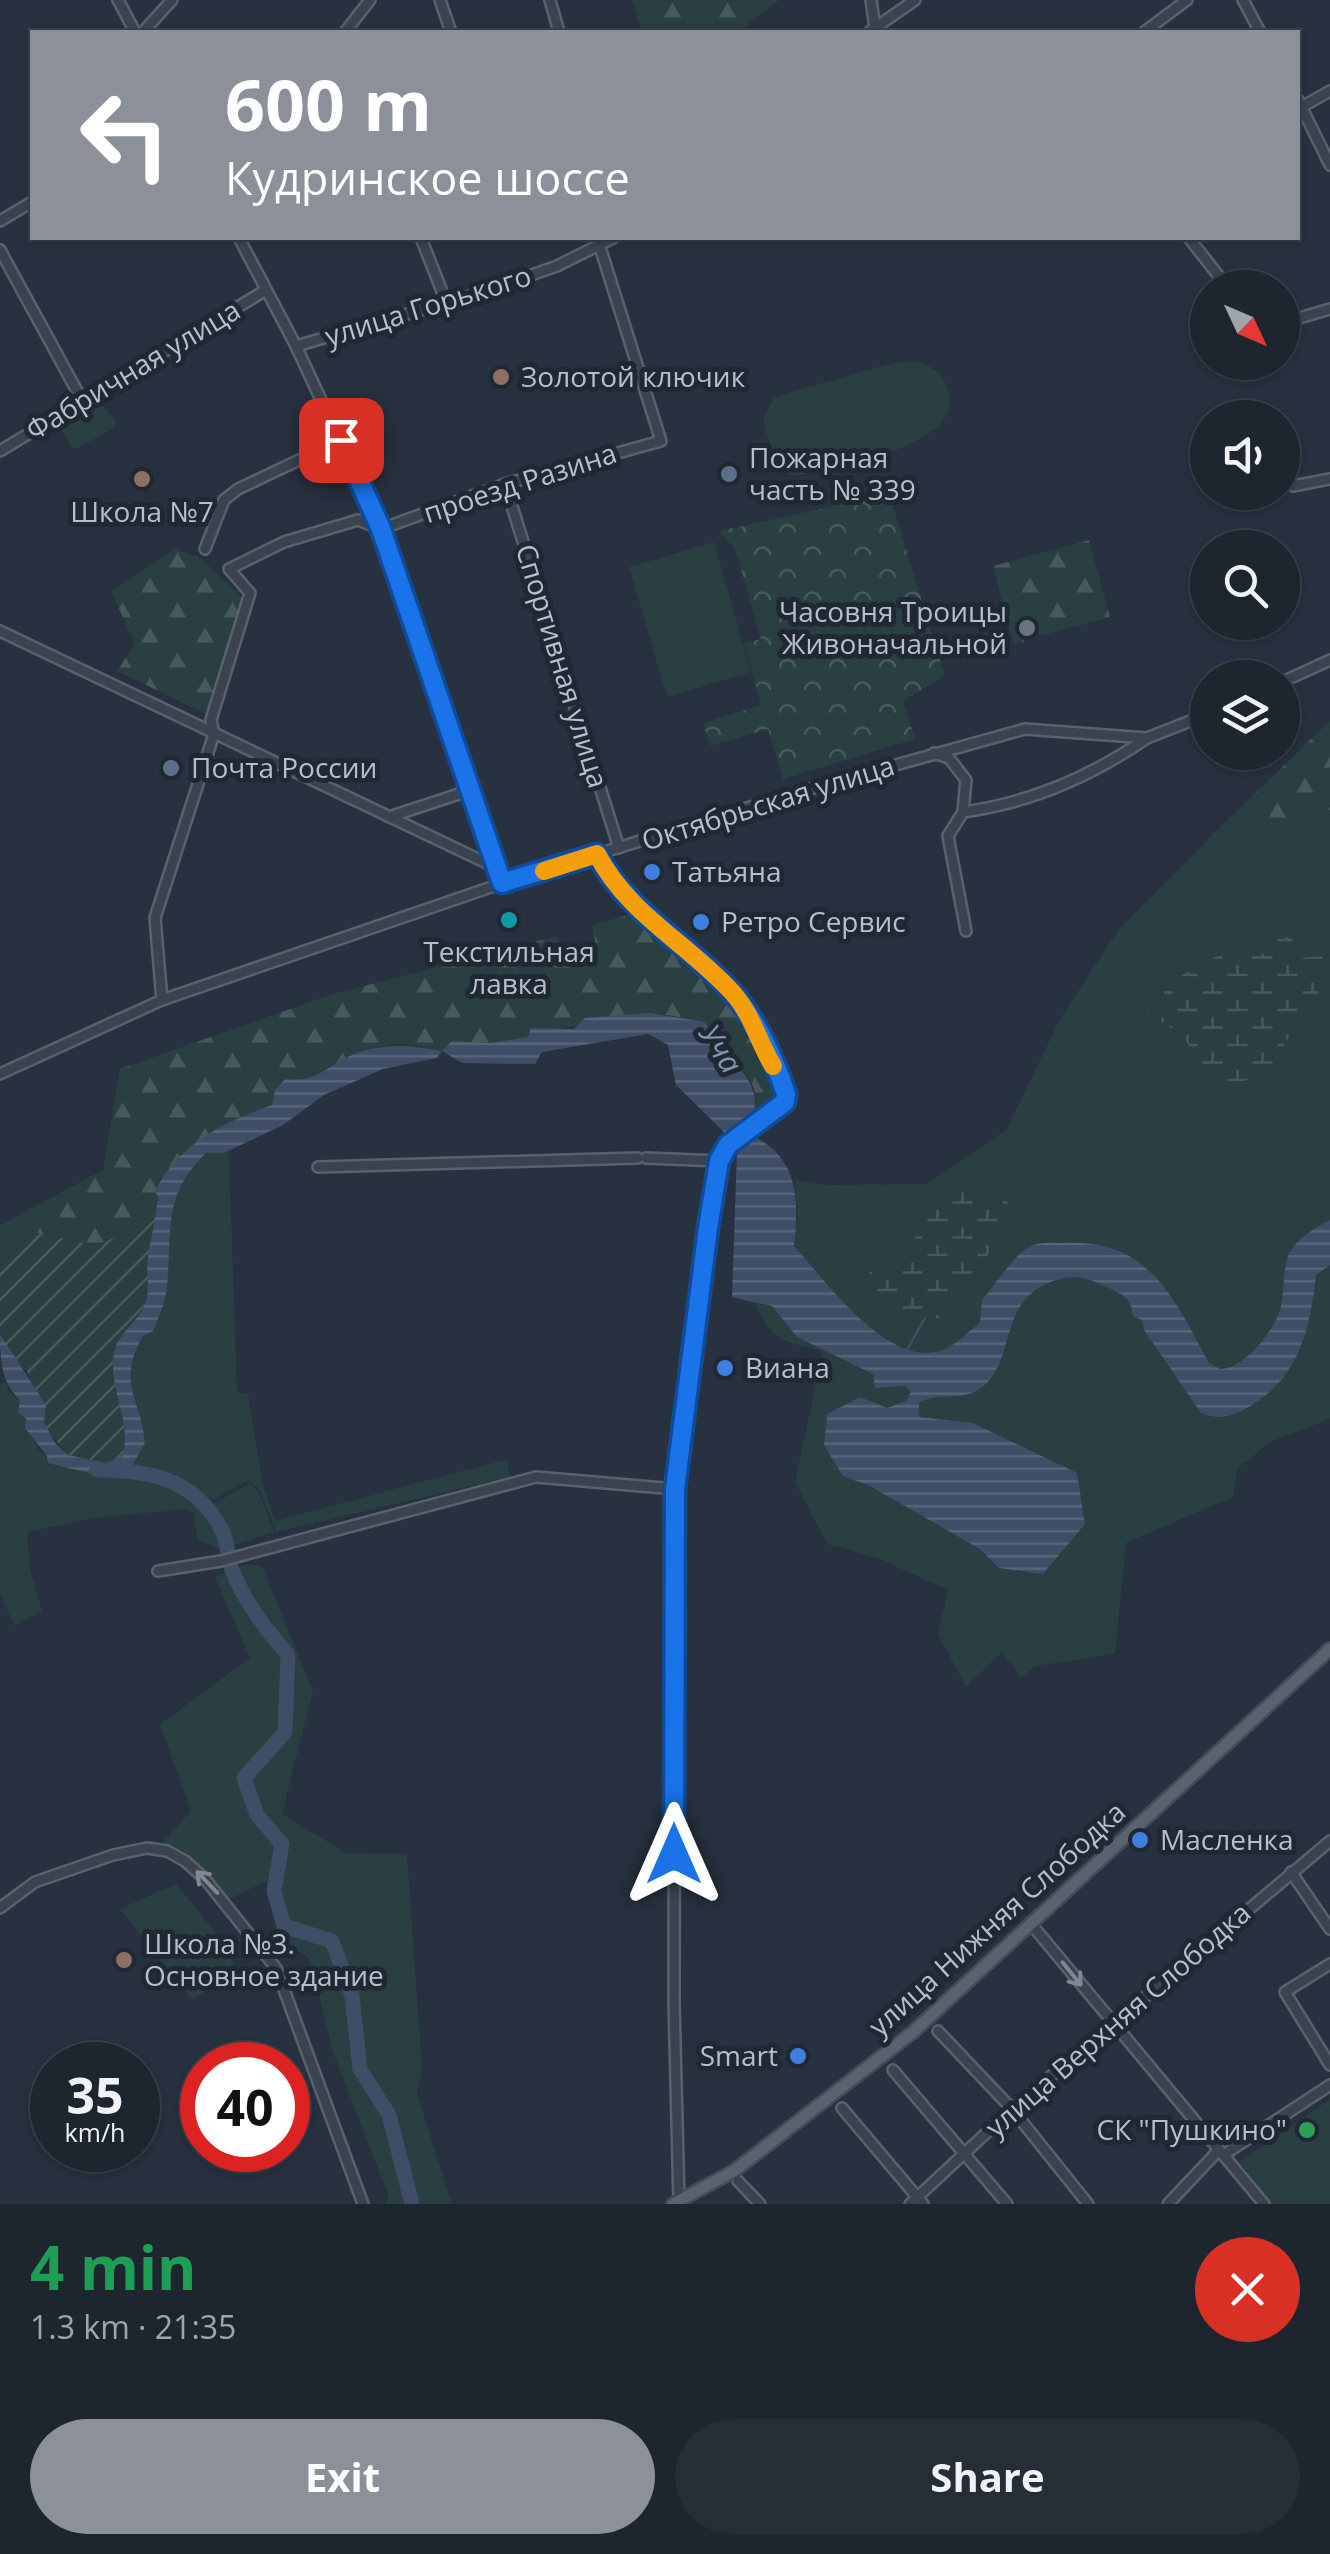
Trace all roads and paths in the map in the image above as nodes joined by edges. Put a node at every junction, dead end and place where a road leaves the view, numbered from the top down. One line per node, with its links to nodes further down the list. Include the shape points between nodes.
1 (118, 0): 10 (street)
2 (172, 0): 11 (street)
3 (370, 0): 12 (street)
4 (440, 0): 13 (street)
5 (550, 0): 14 (street)
6 (871, 0): 15 (street)
7 (915, 0): 15 (street)
8 (1186, 0): 16 (street)
9 (1243, 0): 17 (street)
10 (134, 30)
11 (145, 30)
12 (348, 30)
13 (450, 30)
14 (559, 30)
15 (872, 30)
16 (1147, 30)
17 (1259, 30)
18 (1330, 90): 19 (street)
19 (1300, 105)
20 (1300, 107): 21 (street)
21 (1330, 165)
22 (30, 203): 23 (street)
23 (0, 221)
24 (240, 240): 31 (street)
25 (421, 240): 32 (street)
26 (610, 240): 28 (street, улица Горького)
27 (1191, 240): 30 (street)
28 (600, 247): 32 (street, улица Горького); 40 (street, проезд Разина, via 661,440)
29 (0, 250): 36 (street)
30 (1214, 270)
31 (266, 290): 35 (street); 36 (street, Фабричная улица)
32 (448, 304): 35 (street, улица Горького)
33 (1330, 309): 34 (street)
34 (1300, 318)
35 (296, 346): 37 (street)
36 (82, 402): 38 (street, Фабричная улица)
37 (341, 440): 42 (street); 43 (street, via 238,488 224,500)
38 (0, 450)
39 (1330, 479): 41 (street)
40 (505, 484): 42 (street, проезд Разина); 54 (street, Спортивная улица)
41 (1300, 485)
42 (381, 529): 48 (street, via 358,520 284,542 229,569 250,593 211,720); 51 (street)
43 (205, 549)
44 (0, 632): 48 (street)
45 (1330, 660): 46 (street)
46 (1300, 674)
47 (1190, 721): 49 (street, Октябрьская улица)
48 (214, 734): 53 (street); 59 (street, via 156,918)
49 (1148, 738): 50 (street, Октябрьская улица, via 1025,730); 52 (street, via 1105,768 997,807)
50 (934, 753): 52 (street, via 949,758 966,780); 54 (street, Октябрьская улица)
51 (471, 790): 53 (street); 56 (street)
52 (963, 812): 58 (street, via 948,836)
53 (389, 817): 56 (street)
54 (619, 848): 55 (street, Октябрьская улица)
55 (597, 854): 57 (street, Октябрьская улица); 61 (street, via 620,892 746,1009 786,1094)
56 (498, 869): 57 (street)
57 (502, 883): 59 (street, Октябрьская улица)
58 (966, 931)
59 (162, 1000): 60 (street, Октябрьская улица)
60 (0, 1074)
61 (719, 1161): 62 (street); 63 (street)
62 (318, 1167)
63 (675, 1489): 64 (street, via 536,1478 220,1561); 84 (street)
64 (158, 1571)
65 (1330, 1649): 69 (main road, улица Нижняя Слободка)
66 (1330, 1841): 67 (street, улица Верхняя Слободка)
67 (1291, 1872): 70 (street); 72 (street, улица Верхняя Слободка)
68 (0, 1908): 83 (street, one-way to 68, via 276,1968 185,1861 147,1848 50,1876)
69 (1032, 1926): 72 (street, one-way to 72); 84 (main road, улица Нижняя Слободка, via 912,2032 734,2171)
70 (1330, 1929)
71 (1330, 1964): 74 (street, via 1285,1992)
72 (1112, 2023): 78 (street, улица Верхняя Слободка); 80 (street)
73 (938, 2032): 78 (street)
74 (1330, 2065)
75 (893, 2070): 79 (street)
76 (1330, 2085): 80 (street)
77 (842, 2108): 82 (street)
78 (1012, 2109): 79 (street, улица Верхняя Слободка); 87 (street)
79 (965, 2151): 82 (street, улица Верхняя Слободка); 86 (street)
80 (1221, 2153): 88 (street); 89 (street)
81 (738, 2181): 85 (street)
82 (917, 2202)
83 (363, 2204)
84 (677, 2204)
85 (760, 2204)
86 (1008, 2204)
87 (1088, 2204)
88 (1168, 2204)
89 (1264, 2204)

